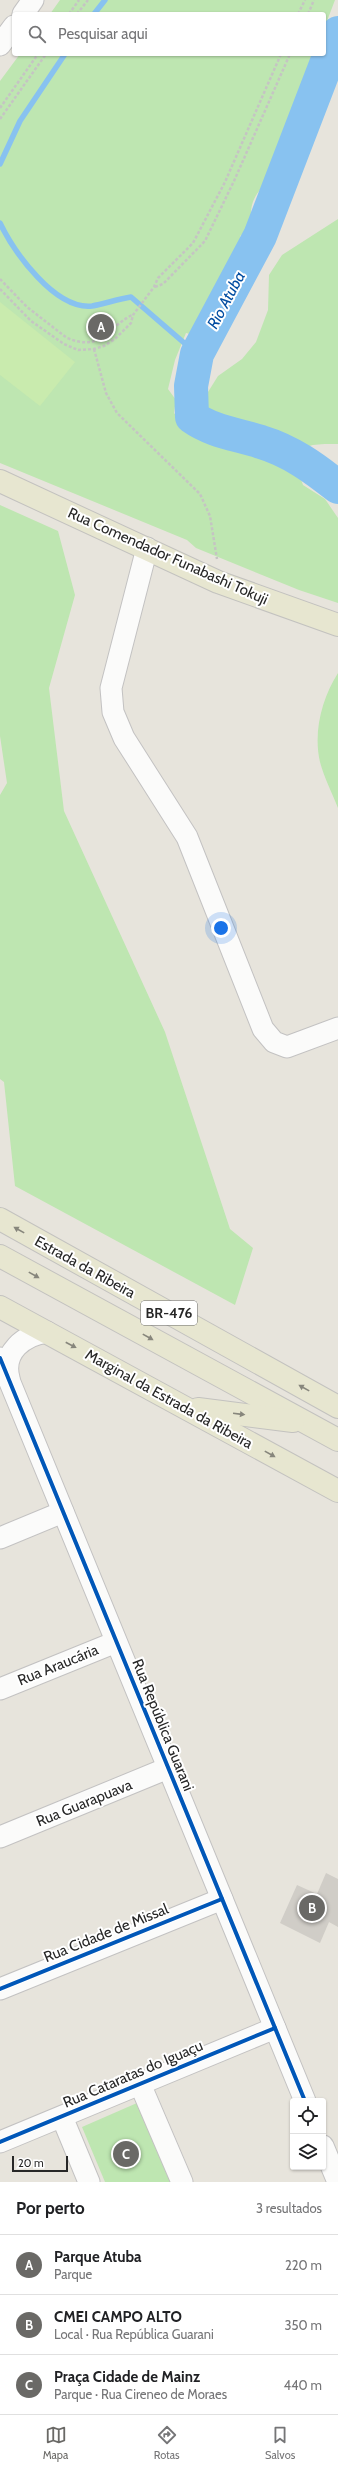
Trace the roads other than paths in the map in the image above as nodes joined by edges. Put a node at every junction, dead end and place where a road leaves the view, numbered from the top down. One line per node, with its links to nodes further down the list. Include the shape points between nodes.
1 (33, 0): 2 (street)
2 (24, 12)
3 (12, 29): 4 (street)
4 (0, 45)
5 (0, 481): 6 (main road, Rua Comendador Funabashi Tokuji)
6 (147, 548): 7 (main road, Rua Comendador Funabashi Tokuji, via 218,582); 8 (street, via 111,688 113,712 124,738 187,837 263,1029 274,1042 287,1047)
7 (338, 625)
8 (338, 1028)
9 (0, 1220): 15 (main road, Estrada da Ribeira / BR-476, one-way to 9)
10 (0, 1256): 17 (main road, Estrada da Ribeira / BR-476, one-way to 17)
11 (0, 1307): 12 (main road, Marginal da Estrada da Ribeira)
12 (47, 1332): 14 (street, Rua República Guarani, via 23,1339 14,1349 9,1361); 16 (main road, Marginal da Estrada da Ribeira, one-way to 16)
13 (0, 1358): 14 (street, Rua República Guarani)
14 (6, 1387): 20 (street, Rua República Guarani)
15 (338, 1407)
16 (186, 1408): 17 (main road, one-way to 17); 19 (main road, Marginal da Estrada da Ribeira, one-way to 19)
17 (306, 1423): 18 (main road, Estrada da Ribeira / BR-476)
18 (338, 1440)
19 (338, 1491)
20 (63, 1512): 21 (street); 22 (street, Rua República Guarani)
21 (0, 1538)
22 (116, 1642): 23 (street, Rua Araucária); 24 (street, Rua República Guarani)
23 (0, 1689)
24 (168, 1768): 25 (street, Rua Guarapuava); 26 (street, Rua República Guarani)
25 (0, 1837)
26 (222, 1899): 27 (street, Rua Cidade de Missal); 28 (street, Rua República Guarani)
27 (0, 1989)
28 (275, 2028): 29 (street, Rua Cataratas do Iguaçu); 30 (street, Rua República Guarani)
29 (140, 2084): 31 (street, Rua Cataratas do Iguaçu); 35 (street)
30 (304, 2098)
31 (62, 2116): 32 (street, Rua Cataratas do Iguaçu); 34 (street)
32 (0, 2142)
33 (326, 2153): 36 (street)
34 (89, 2182)
35 (182, 2182)
36 (338, 2182)

